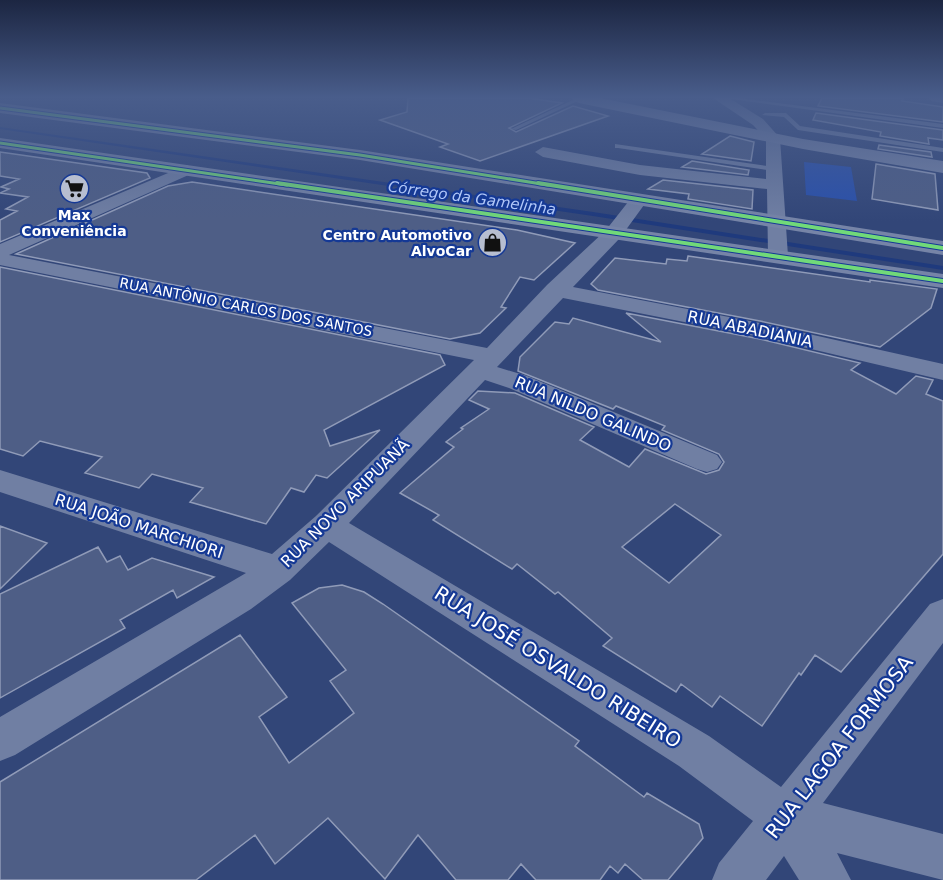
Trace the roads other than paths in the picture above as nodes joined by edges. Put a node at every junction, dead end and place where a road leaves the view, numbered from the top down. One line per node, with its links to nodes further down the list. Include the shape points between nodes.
1 (238, 139): 12 (main road, via 360,155)
2 (773, 139): 11 (street)
3 (779, 139): 9 (main road)
4 (871, 139): 7 (lane)
5 (0, 143): 10 (main road)
6 (618, 146): 11 (lane)
7 (943, 150)
8 (543, 152): 11 (street, via 640,170)
9 (943, 167)
10 (187, 170): 12 (main road); 15 (street)
11 (774, 177): 13 (street)
12 (625, 218): 13 (main road); 13 (main road); 18 (street, RUA NOVO ARIPUANÃ)
13 (777, 241): 14 (main road); 17 (main road)
14 (943, 248)
15 (0, 251)
16 (0, 258): 19 (street, RUA ANTÔNIO CARLOS DOS SANTOS)
17 (943, 281)
18 (555, 290): 19 (street, RUA NOVO ARIPUANÃ); 20 (street, RUA ABADIANIA, via 760,330)
19 (485, 363): 21 (street, RUA NILDO GALINDO, via 518,382); 23 (street, RUA NOVO ARIPUANÃ)
20 (943, 372)
21 (707, 462)
22 (0, 482): 24 (street, RUA JOÃO MARCHIORI)
23 (327, 525): 24 (street, RUA NOVO ARIPUANÃ); 27 (street, RUA JOSÉ OSVALDO RIBEIRO, via 694,751)
24 (278, 570): 26 (street, RUA NOVO ARIPUANÃ, via 194,626)
25 (943, 615): 27 (street, RUA LAGOA FORMOSA)
26 (0, 740)
27 (784, 816): 28 (street); 29 (street, RUA LAGOA FORMOSA); 30 (street)
28 (943, 858)
29 (736, 880)
30 (826, 880)

